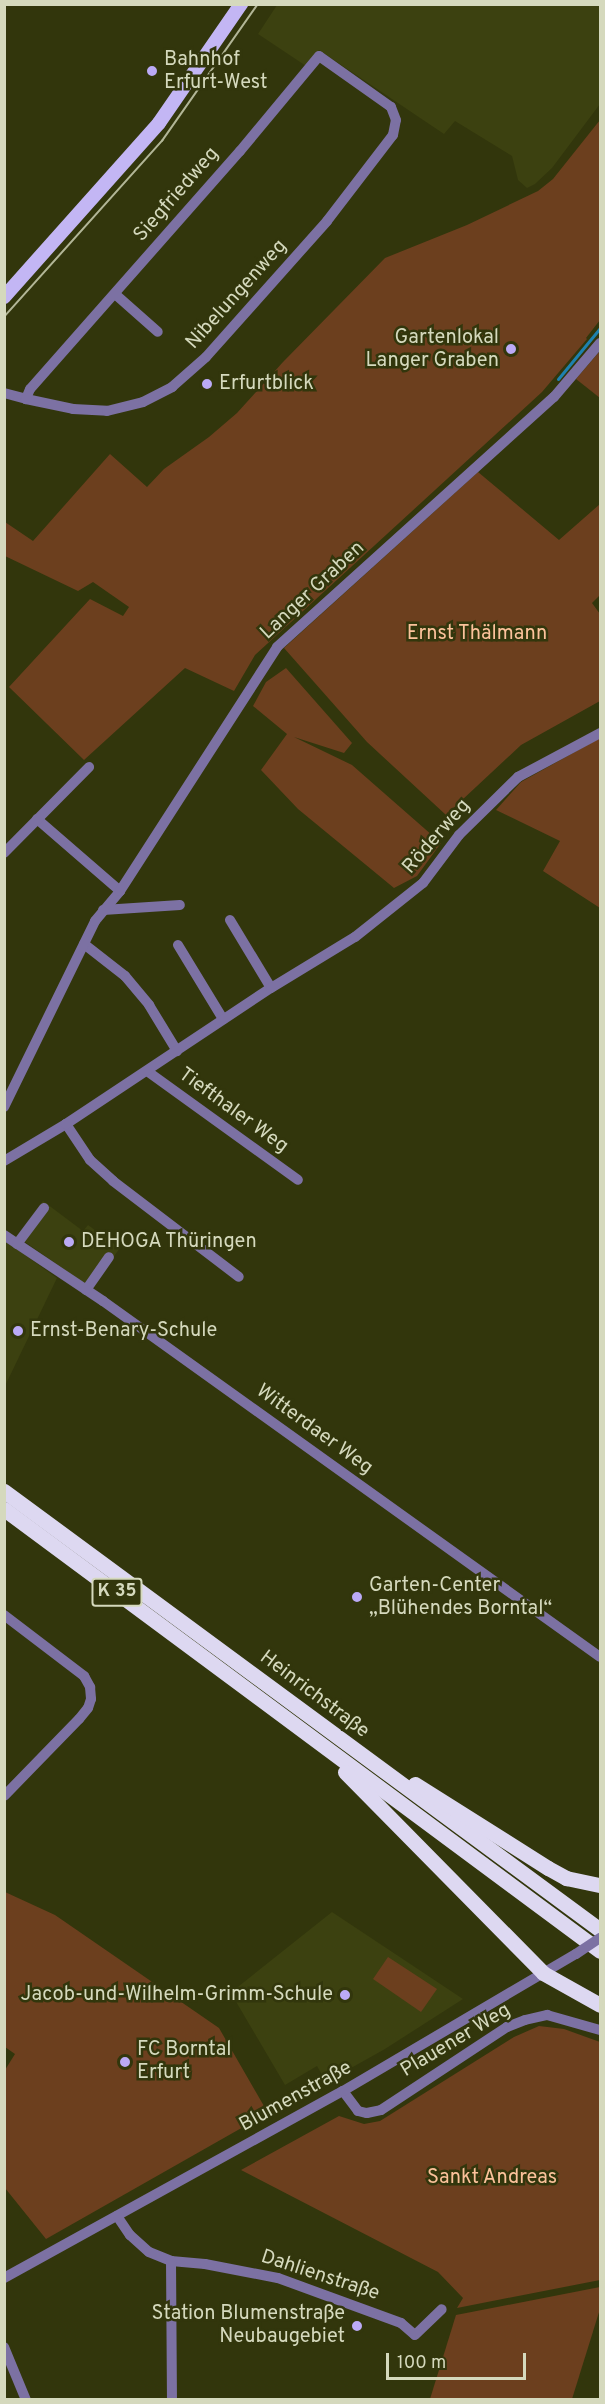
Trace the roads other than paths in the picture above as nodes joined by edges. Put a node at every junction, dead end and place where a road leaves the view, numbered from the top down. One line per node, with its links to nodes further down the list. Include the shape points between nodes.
1 (241, 4): 4 (main road, via 159,123)
2 (364, 87): 3 (street, Siegfriedweg, via 319,56); 8 (street, Nibelungenweg, via 391,107 396,120 393,135 327,221 189,373 143,402 107,411 73,409)
3 (115, 294): 5 (street); 8 (street, Siegfriedweg, via 30,389)
4 (4, 297)
5 (158, 332)
6 (600, 343): 13 (street, Langer Graben, via 554,397 277,647)
7 (4, 393): 8 (street, Nibelungenweg)
8 (26, 399)
9 (600, 733): 19 (street, Röderweg, via 518,777 459,835 423,883 355,937)
10 (89, 767): 11 (street)
11 (37, 819): 12 (street); 13 (street)
12 (4, 853)
13 (120, 891): 15 (street, Langer Graben)
14 (180, 904): 15 (street)
15 (104, 910): 17 (street, Langer Graben)
16 (230, 920): 19 (street)
17 (84, 944): 21 (street, via 125,976 149,1005); 23 (street, Langer Graben)
18 (178, 945): 20 (street)
19 (271, 988): 20 (street, Röderweg)
20 (224, 1019): 21 (street, Röderweg)
21 (177, 1051): 22 (street, Röderweg)
22 (147, 1071): 24 (street, Röderweg); 26 (street, Tiefthaler Weg)
23 (4, 1107)
24 (66, 1124): 25 (street, Röderweg); 31 (street, via 90,1160 113,1181)
25 (4, 1161)
26 (298, 1180)
27 (44, 1208): 29 (street)
28 (4, 1235): 29 (street, Witterdaer Weg)
29 (17, 1244): 32 (street, Witterdaer Weg)
30 (109, 1257): 32 (street)
31 (239, 1277)
32 (86, 1290): 36 (street, Witterdaer Weg)
33 (4, 1491): 38 (highway, Heinrichstraße / K 35)
34 (4, 1509): 37 (highway, Heinrichstraße / K 35)
35 (4, 1615): 39 (street, via 78,1671 90,1687 91,1699 88,1708)
36 (600, 1657)
37 (319, 1743): 42 (highway, Heinrichstraße / K 35); 43 (highway)
38 (385, 1773): 40 (highway, via 399,1774 566,1878); 41 (highway, Heinrichstraße / K 35)
39 (4, 1797)
40 (600, 1885)
41 (600, 1930)
42 (597, 1944): 43 (street, Blumenstraße, bridge)
43 (543, 1973): 44 (highway); 46 (street, Blumenstraße)
44 (600, 2006)
45 (600, 2030): 46 (street, Plauener Weg, via 547,2015 525,2019 381,2110 358,2111)
46 (344, 2091): 47 (street, Blumenstraße)
47 (117, 2216): 48 (street, Dahlienstraße, via 149,2252); 49 (street, Blumenstraße)
48 (171, 2260): 50 (street, Dahlienstraße, via 278,2278 401,2323 415,2335); 53 (street)
49 (4, 2278)
50 (442, 2309)
51 (4, 2347): 52 (street)
52 (26, 2400)
53 (172, 2400)

